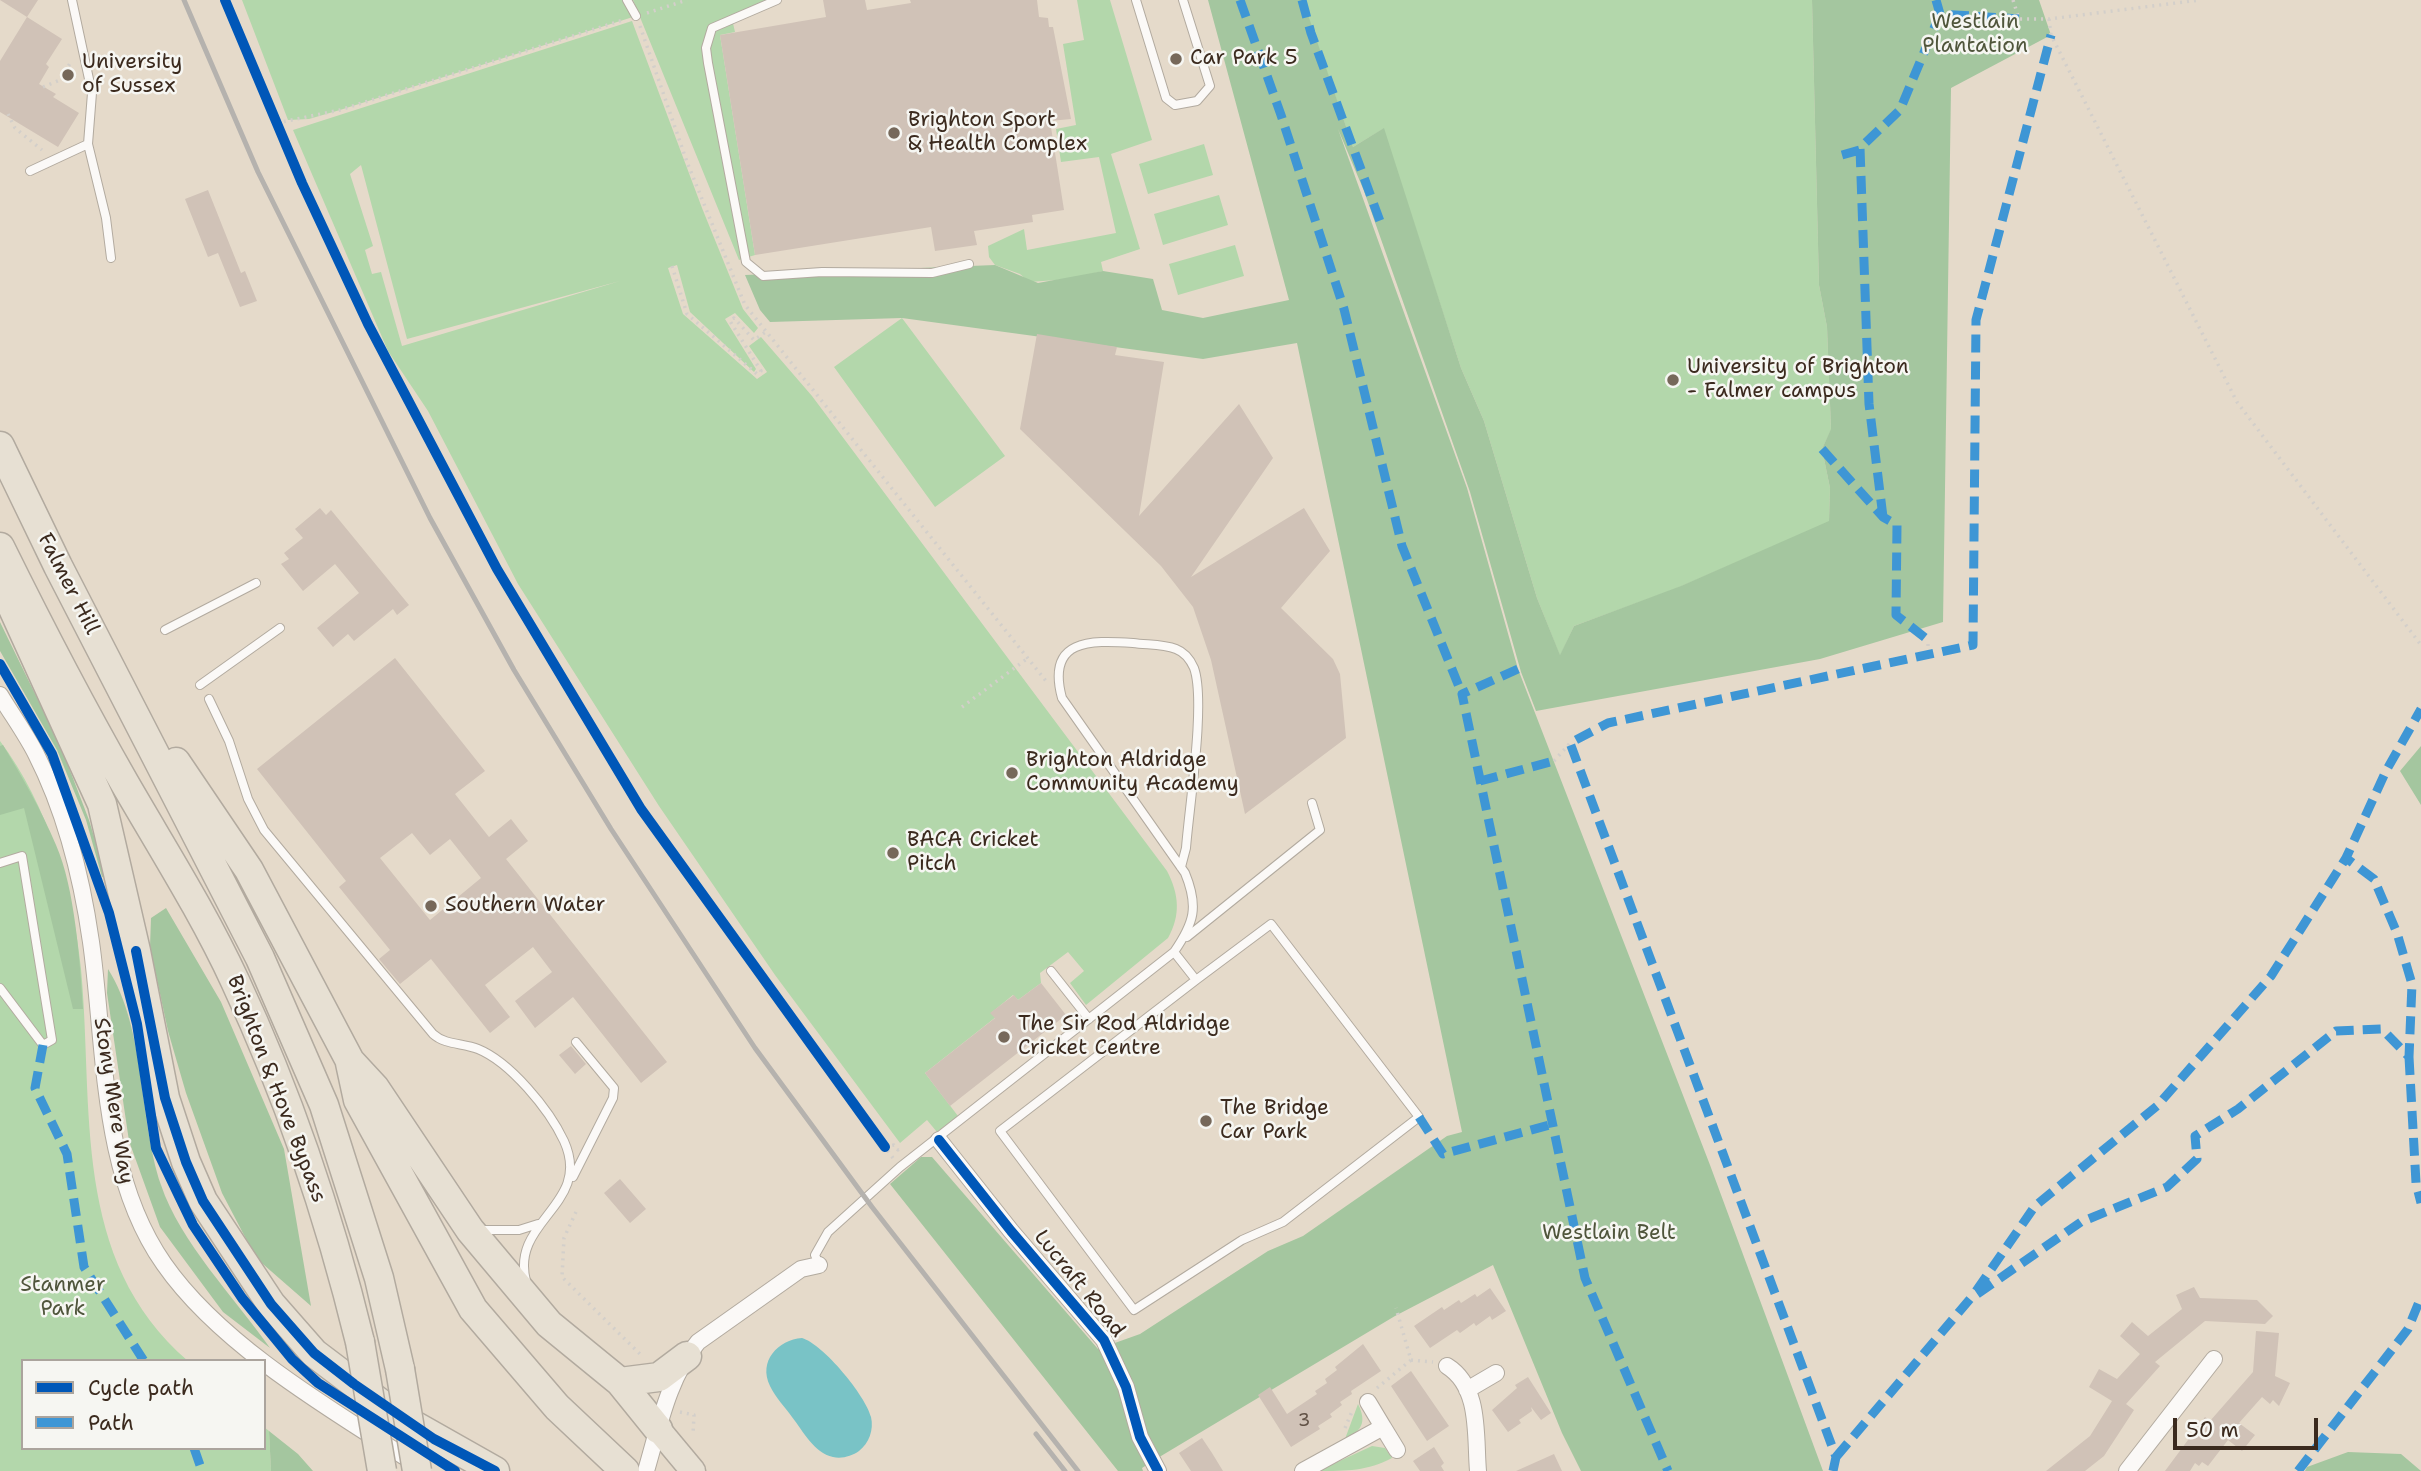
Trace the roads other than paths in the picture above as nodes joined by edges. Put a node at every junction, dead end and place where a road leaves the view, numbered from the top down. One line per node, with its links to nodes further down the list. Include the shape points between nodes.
1 (72, 0): 7 (lane, via 92,93)
2 (627, 0): 6 (lane)
3 (777, 0): 10 (lane, via 712,28 708,36 708,63 746,261 763,276 932,273)
4 (1136, 0): 5 (lane, via 1166,98 1175,105 1197,101 1210,86)
5 (1183, 0)
6 (636, 16)
7 (88, 144): 8 (lane); 9 (lane)
8 (30, 171)
9 (111, 258)
10 (969, 264)
11 (0, 446): 20 (highway, Falmer Hill)
12 (0, 547): 50 (highway, Brighton & Hove Bypass, bridge, via 235,980 268,1056 337,1251 360,1342)
13 (0, 580): 53 (highway, via 102,804 165,1098 203,1201 271,1304 314,1353 396,1415)
14 (256, 583): 16 (lane)
15 (280, 628): 17 (lane)
16 (165, 630)
17 (200, 685)
18 (0, 695): 39 (street, Stony Mere Way, via 36,754 69,844 90,940 116,1144 127,1190 145,1233 178,1282 220,1325)
19 (209, 699): 33 (lane, via 248,799 272,841 433,1034 490,1055 533,1095 569,1154 572,1170)
20 (140, 720): 31 (highway, via 185,772 249,870); 51 (highway, Brighton & Hove Bypass, bridge, via 260,958 324,1105 372,1254 400,1369)
21 (1312, 803): 24 (lane, via 1320,830)
22 (0, 863): 28 (lane, via 22,856 52,1040 43,1045)
23 (1181, 867): 23 (lane, via 1062,698 1058,675 1067,653 1081,643 1164,646 1189,659 1196,678 1197,726); 24 (lane, via 1191,886 1193,917)
24 (1180, 944): 25 (lane)
25 (1174, 952): 27 (lane); 29 (lane)
26 (1051, 971): 29 (lane)
27 (1196, 980): 27 (lane, via 1271,924 1419,1117 1283,1222 1242,1240 1134,1310 1000,1132)
28 (0, 988)
29 (1089, 1019): 32 (lane)
30 (576, 1042): 33 (lane, via 614,1093)
31 (350, 1061): 35 (highway, via 374,1088); 54 (highway, via 358,1100 474,1309 557,1407)
32 (939, 1140): 36 (lane, via 900,1167 828,1232 815,1255); 57 (street, Lucraft Road, via 1104,1340 1126,1387 1140,1437)
33 (568, 1185): 34 (lane)
34 (538, 1224): 35 (lane, via 508,1231); 37 (lane, via 523,1265)
35 (470, 1230): 37 (highway)
36 (819, 1265): 38 (street, via 801,1269 698,1342)
37 (531, 1304): 44 (highway)
38 (687, 1356): 44 (highway, via 659,1377); 47 (street)
39 (264, 1359)
40 (2214, 1359): 60 (street)
41 (266, 1361): 52 (street, Stony Mere Way, via 321,1403)
42 (1447, 1366): 45 (street)
43 (1496, 1373): 45 (street)
44 (620, 1382): 47 (highway)
45 (1467, 1390): 59 (street)
46 (1368, 1402): 48 (street)
47 (661, 1418): 55 (street); 56 (main road)
48 (1383, 1427): 49 (street); 58 (street)
49 (1397, 1450)
50 (382, 1471)
51 (416, 1471)
52 (427, 1471)
53 (495, 1471)
54 (625, 1471)
55 (646, 1471)
56 (693, 1471)
57 (1158, 1471)
58 (1303, 1471)
59 (1478, 1471)
60 (2127, 1471)

